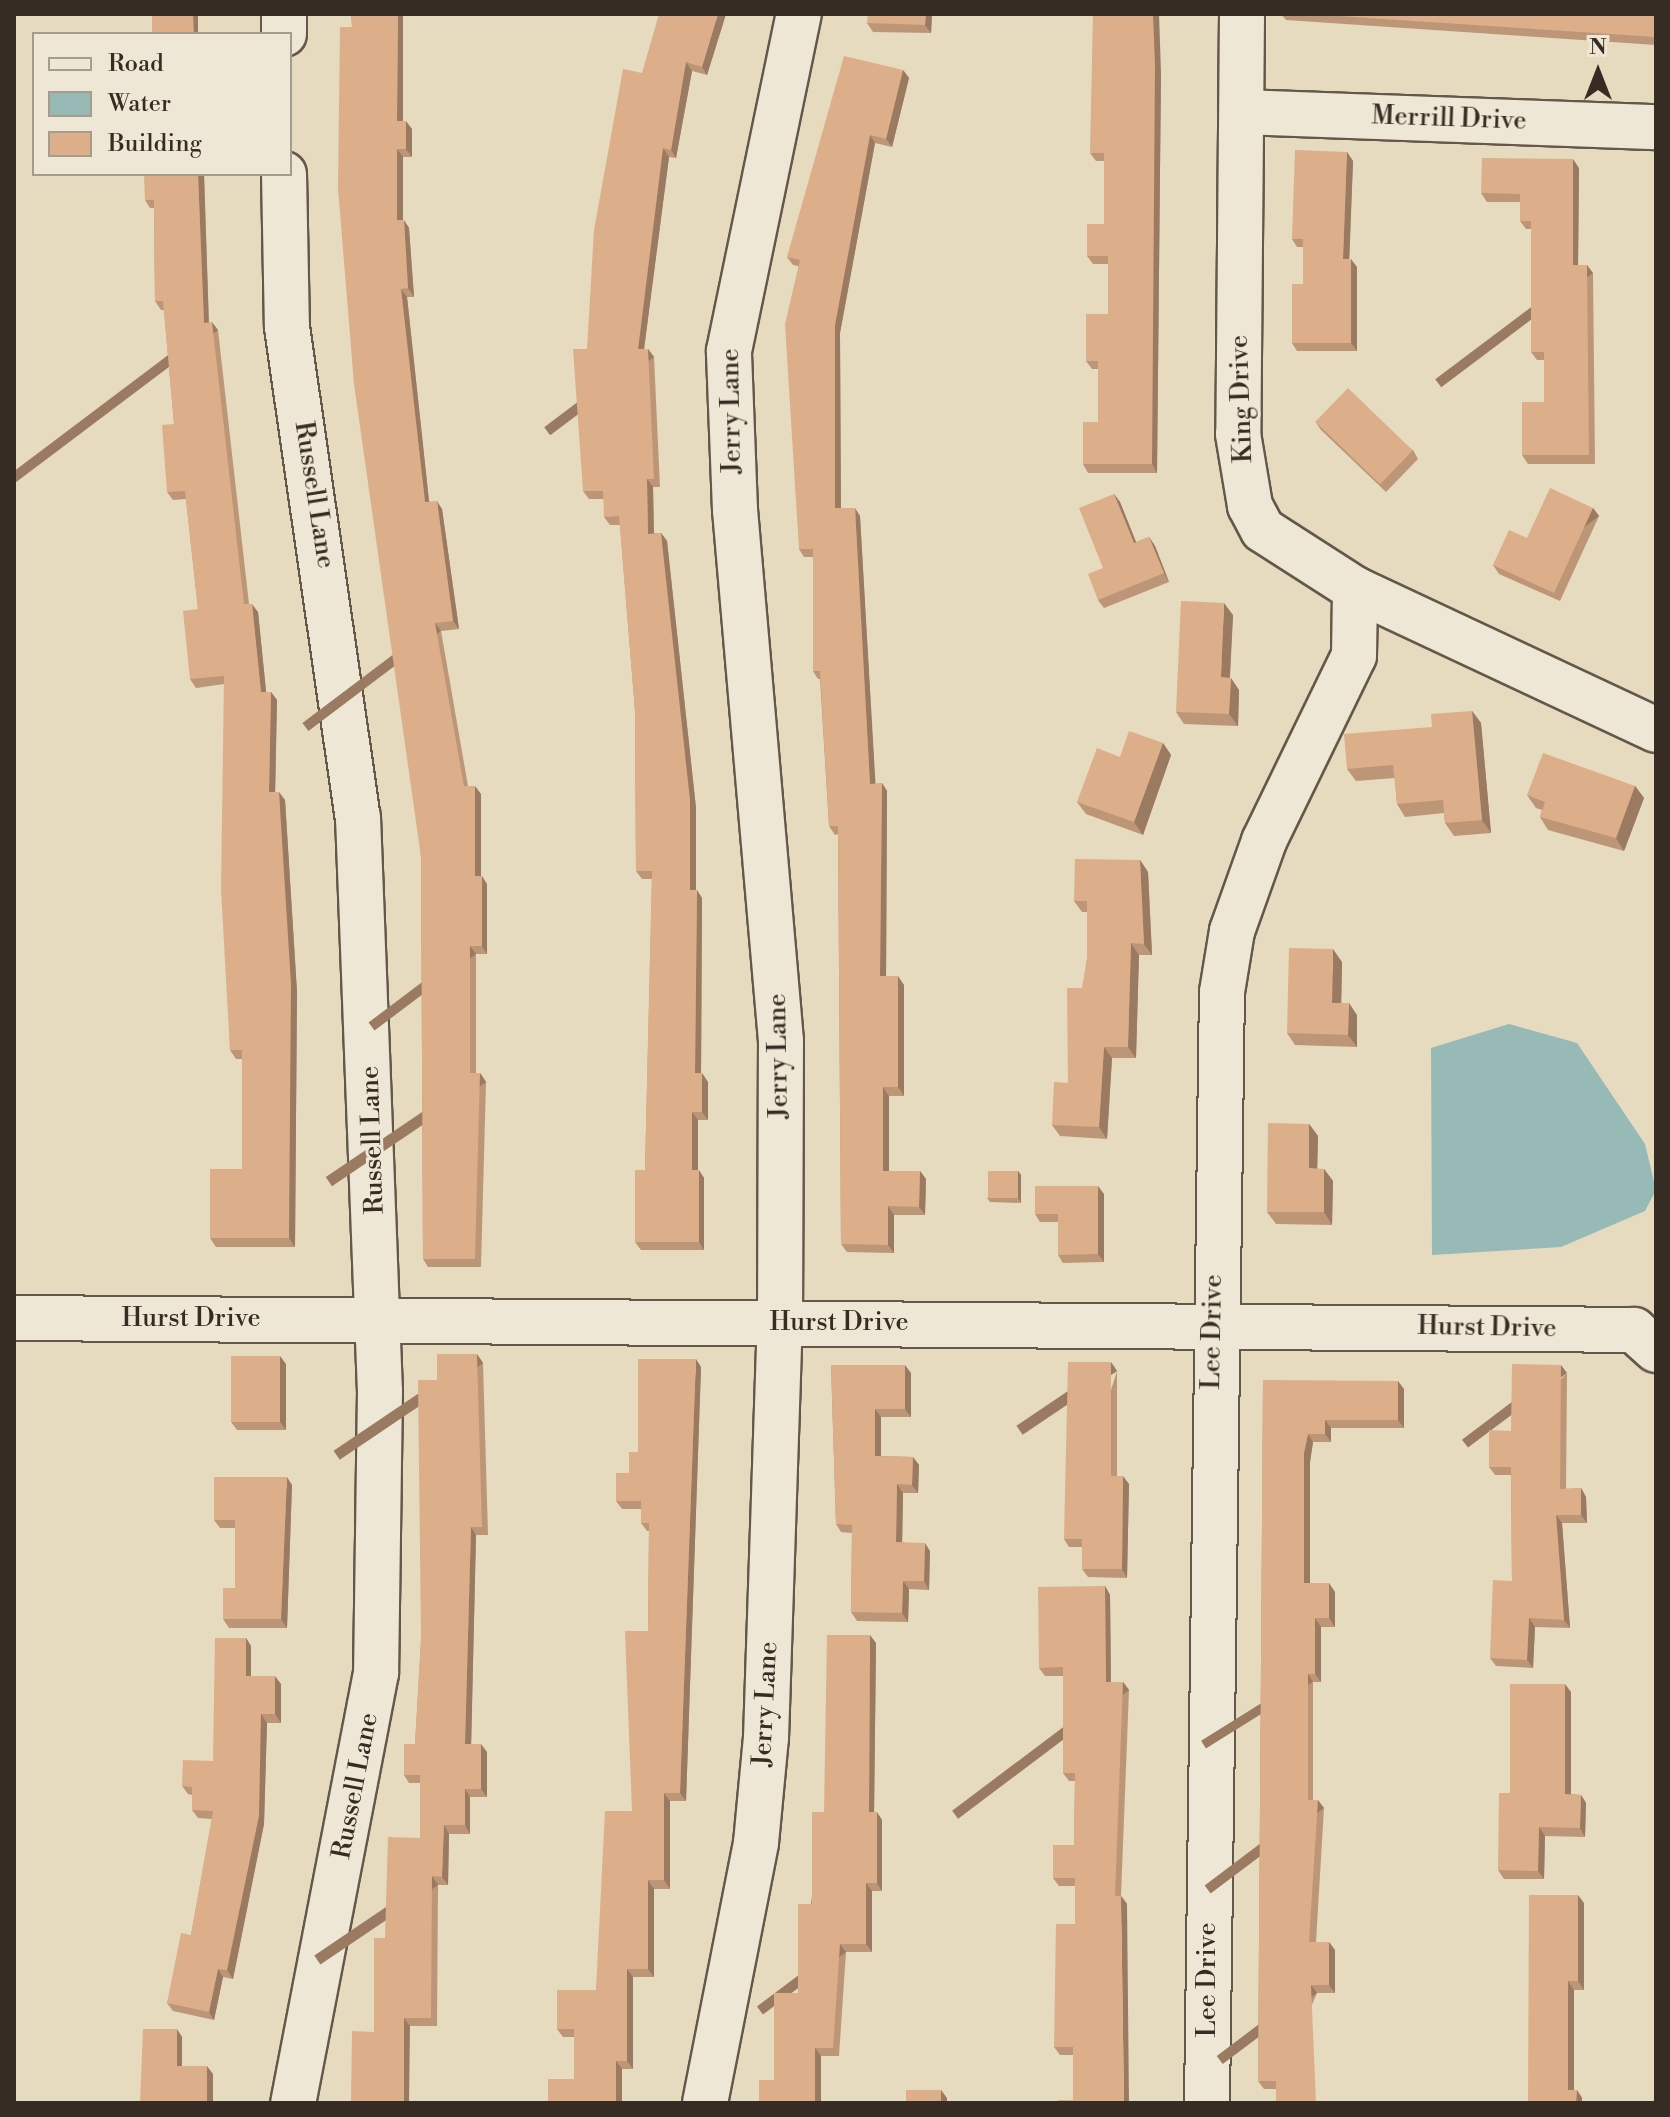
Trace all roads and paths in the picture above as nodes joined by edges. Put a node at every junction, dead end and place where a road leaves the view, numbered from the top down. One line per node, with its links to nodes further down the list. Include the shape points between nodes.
1 (799, 14): 10 (street, Jerry Lane, via 728,367 781,1041)
2 (1242, 14): 3 (street, King Drive)
3 (1243, 112): 4 (street, Merrill Drive); 6 (street, King Drive, via 1238,434 1250,506 1277,543)
4 (1656, 127)
5 (284, 176): 9 (street, Russell Lane, via 287,327 358,817)
6 (1355, 589): 7 (street, King Drive); 11 (street, Lee Drive, via 1354,656 1264,841 1232,931 1215,1132)
7 (1656, 730)
8 (14, 1318): 9 (street, Hurst Drive)
9 (378, 1320): 10 (street, Hurst Drive); 13 (street, Russell Lane, via 376,1673)
10 (780, 1323): 11 (street, Hurst Drive); 14 (street, Jerry Lane, via 765,1753 756,1843)
11 (1213, 1326): 12 (street, Hurst Drive, via 1634,1330); 15 (street, Lee Drive)
12 (1656, 1350)
13 (293, 2103)
14 (705, 2103)
15 (1207, 2103)

